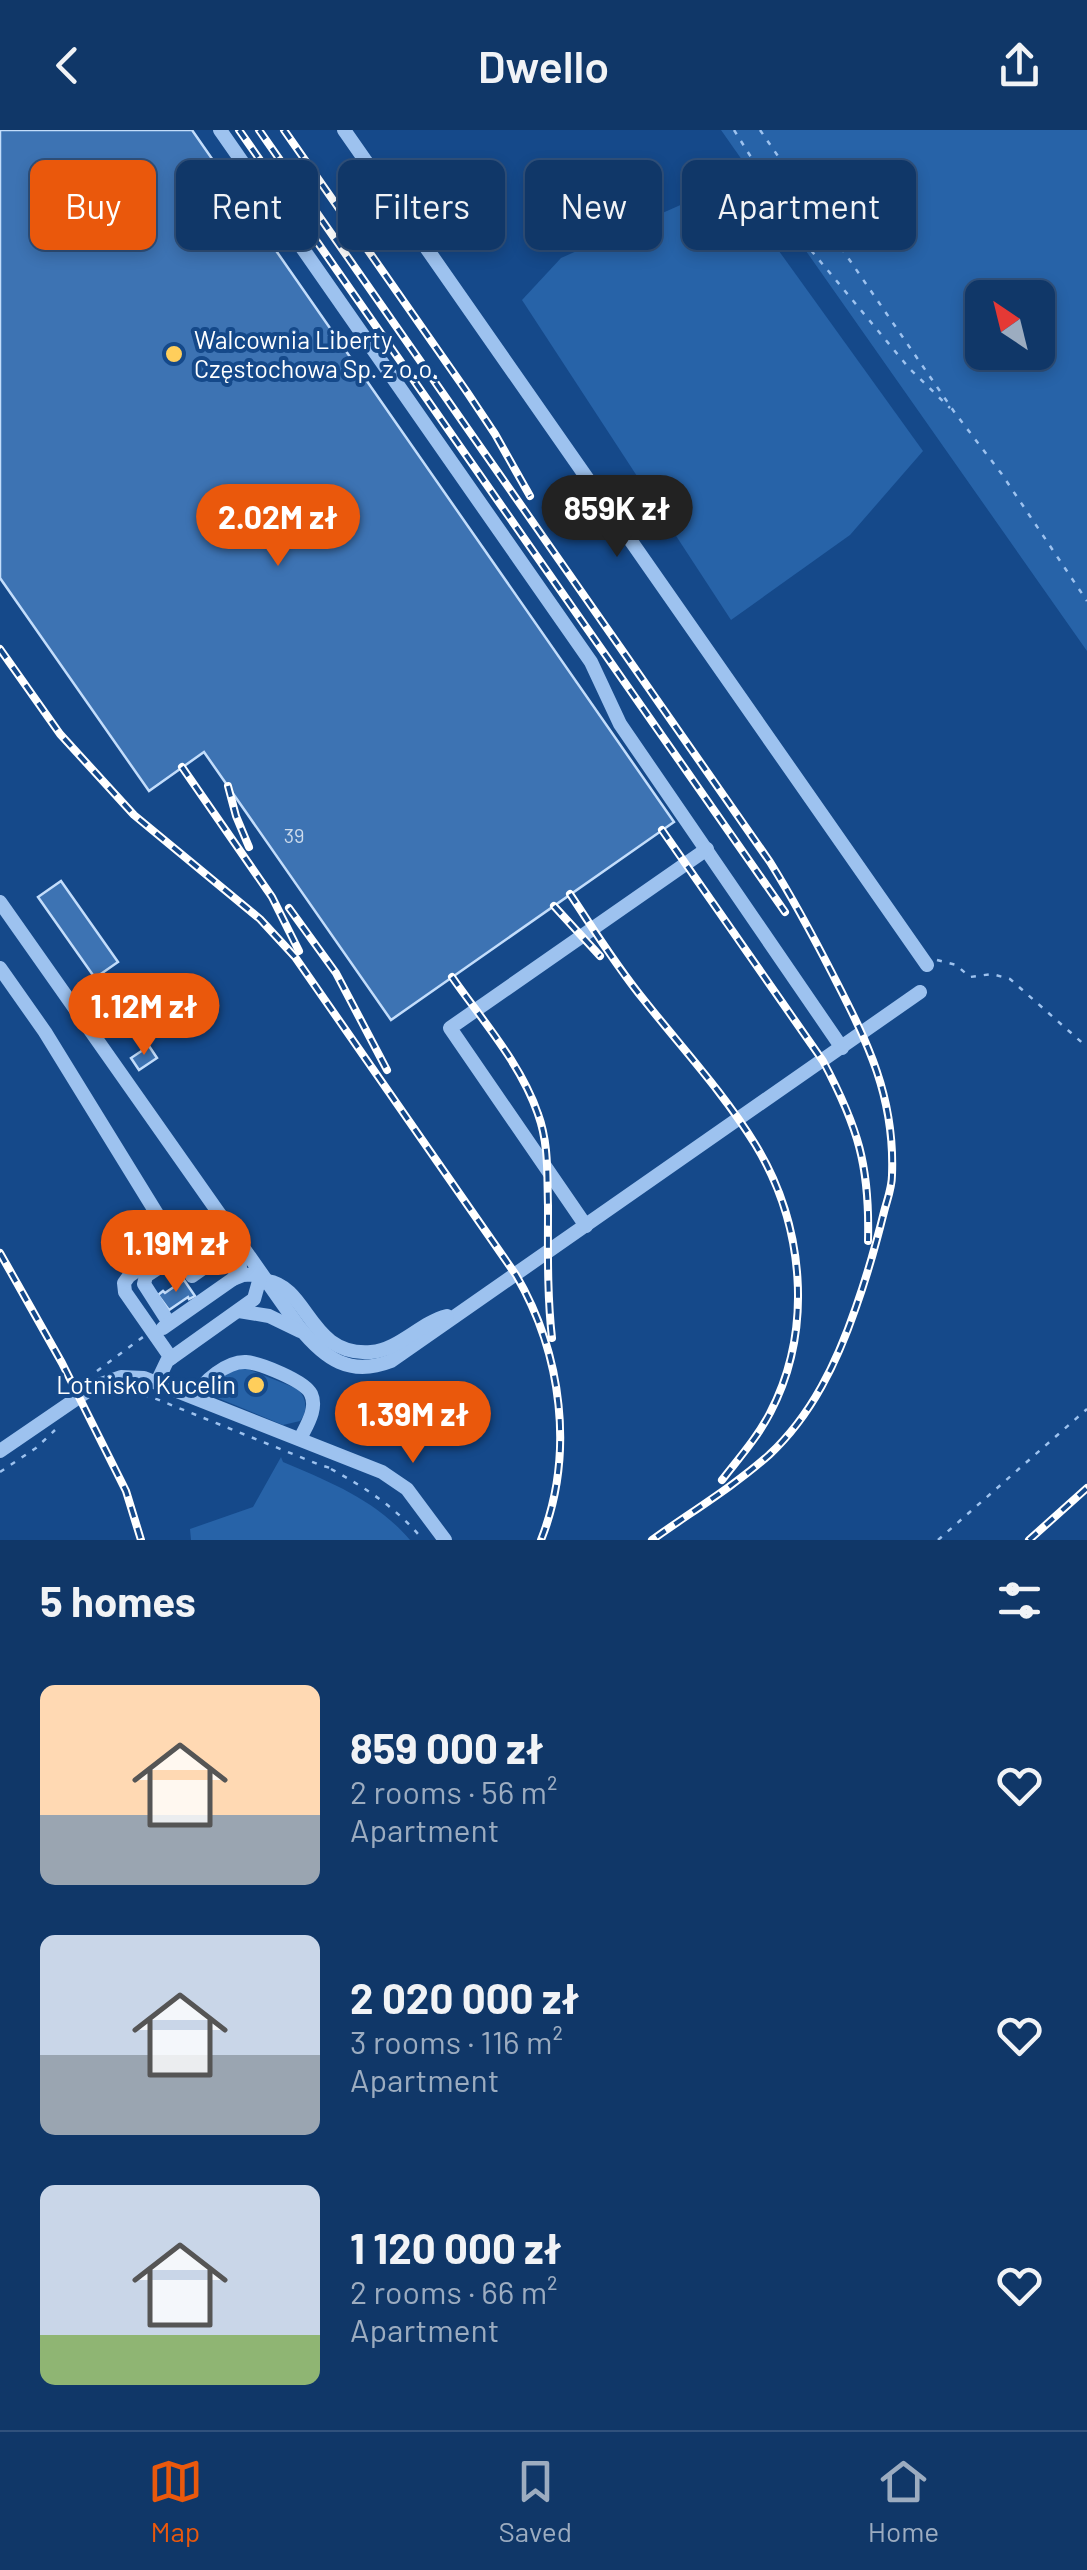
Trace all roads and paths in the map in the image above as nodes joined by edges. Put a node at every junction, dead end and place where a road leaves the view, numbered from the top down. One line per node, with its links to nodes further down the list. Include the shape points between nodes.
1 (220, 130): 7 (street, via 591,662 620,724)
2 (344, 130): 9 (street)
3 (734, 130): 5 (path, via 805,243)
4 (760, 130): 5 (path)
5 (955, 413): 6 (path)
6 (1087, 601)
7 (707, 849): 13 (street); 14 (street, via 450,1028)
8 (0, 902): 15 (street)
9 (927, 964): 12 (path, via 956,965 970,978 1010,979)
10 (0, 968): 16 (street)
11 (920, 992): 13 (street)
12 (1087, 1046)
13 (842, 1048): 14 (street)
14 (586, 1226): 21 (street)
15 (239, 1242): 18 (street); 19 (street)
16 (176, 1244): 17 (street, via 194,1242 210,1264); 22 (street, via 180,1253 144,1284); 24 (street, via 124,1282)
17 (192, 1276)
18 (260, 1277): 19 (street); 20 (street, via 254,1299); 21 (street, via 288,1290 326,1338 354,1352 386,1349 434,1320); 23 (street)
19 (235, 1283): 22 (street); 24 (street)
20 (240, 1311): 23 (street, via 269,1316); 25 (street)
21 (459, 1315): 23 (street, via 375,1367 332,1360)
22 (170, 1324): 24 (street)
23 (306, 1335)
24 (156, 1336): 25 (street)
25 (171, 1358): 26 (street)
26 (156, 1382): 28 (street); 32 (street, via 131,1376 95,1386)
27 (108, 1394): 34 (path, via 149,1396 326,1466 385,1502)
28 (196, 1398): 31 (street); 31 (street, via 208,1379 234,1365 276,1372 312,1395)
29 (1087, 1409): 36 (path)
30 (55, 1430): 33 (path)
31 (300, 1439): 35 (street, via 397,1481)
32 (0, 1452)
33 (0, 1472)
34 (423, 1540)
35 (445, 1540)
36 (938, 1540)

